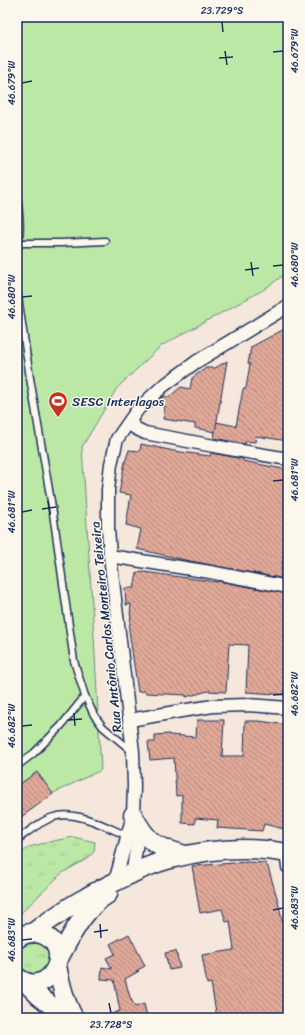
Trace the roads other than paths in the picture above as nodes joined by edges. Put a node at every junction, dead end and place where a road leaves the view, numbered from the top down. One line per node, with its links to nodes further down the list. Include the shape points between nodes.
1 (17, 194): 3 (lane, via 20,216)
2 (105, 241): 3 (lane)
3 (19, 243): 4 (lane)
4 (17, 250)
5 (17, 290): 11 (lane, via 74,661)
6 (288, 306): 7 (street, Rua Antônio Carlos Monteiro Teixeira, via 196,362 162,387 138,409)
7 (130, 421): 8 (street, via 145,433); 9 (street, Rua Antônio Carlos Monteiro Teixeira, via 117,439 111,464 108,490)
8 (288, 459)
9 (110, 556): 10 (street); 13 (street, Rua Antônio Carlos Monteiro Teixeira)
10 (288, 587)
11 (84, 696): 14 (lane, via 103,727); 15 (lane, via 62,726)
12 (288, 708): 13 (street, via 213,706)
13 (130, 720): 14 (street, Rua Antônio Carlos Monteiro Teixeira)
14 (133, 752): 16 (street, Rua Antônio Carlos Monteiro Teixeira)
15 (17, 766)
16 (132, 815): 17 (street, Rua Antônio Carlos Monteiro Teixeira); 19 (main road, via 153,843); 21 (street, Rua Antônio Carlos Monteiro Teixeira, via 137,842)
17 (127, 836): 18 (lane, via 78,817 64,816 46,820); 21 (street, Rua Antônio Carlos Monteiro Teixeira)
18 (17, 840)
19 (186, 856): 20 (main road, via 234,850 259,850); 21 (main road, via 154,864)
20 (288, 860): 21 (main road, via 187,864)
21 (126, 879): 22 (main road, via 84,898); 23 (main road, via 90,908 70,938)
22 (24, 936): 23 (main road, via 38,934 51,940 58,952)
23 (58, 963): 24 (main road, via 54,972 44,981 31,984); 26 (main road, via 63,994)
24 (19, 979): 25 (main road)
25 (67, 1018)
26 (74, 1018)

